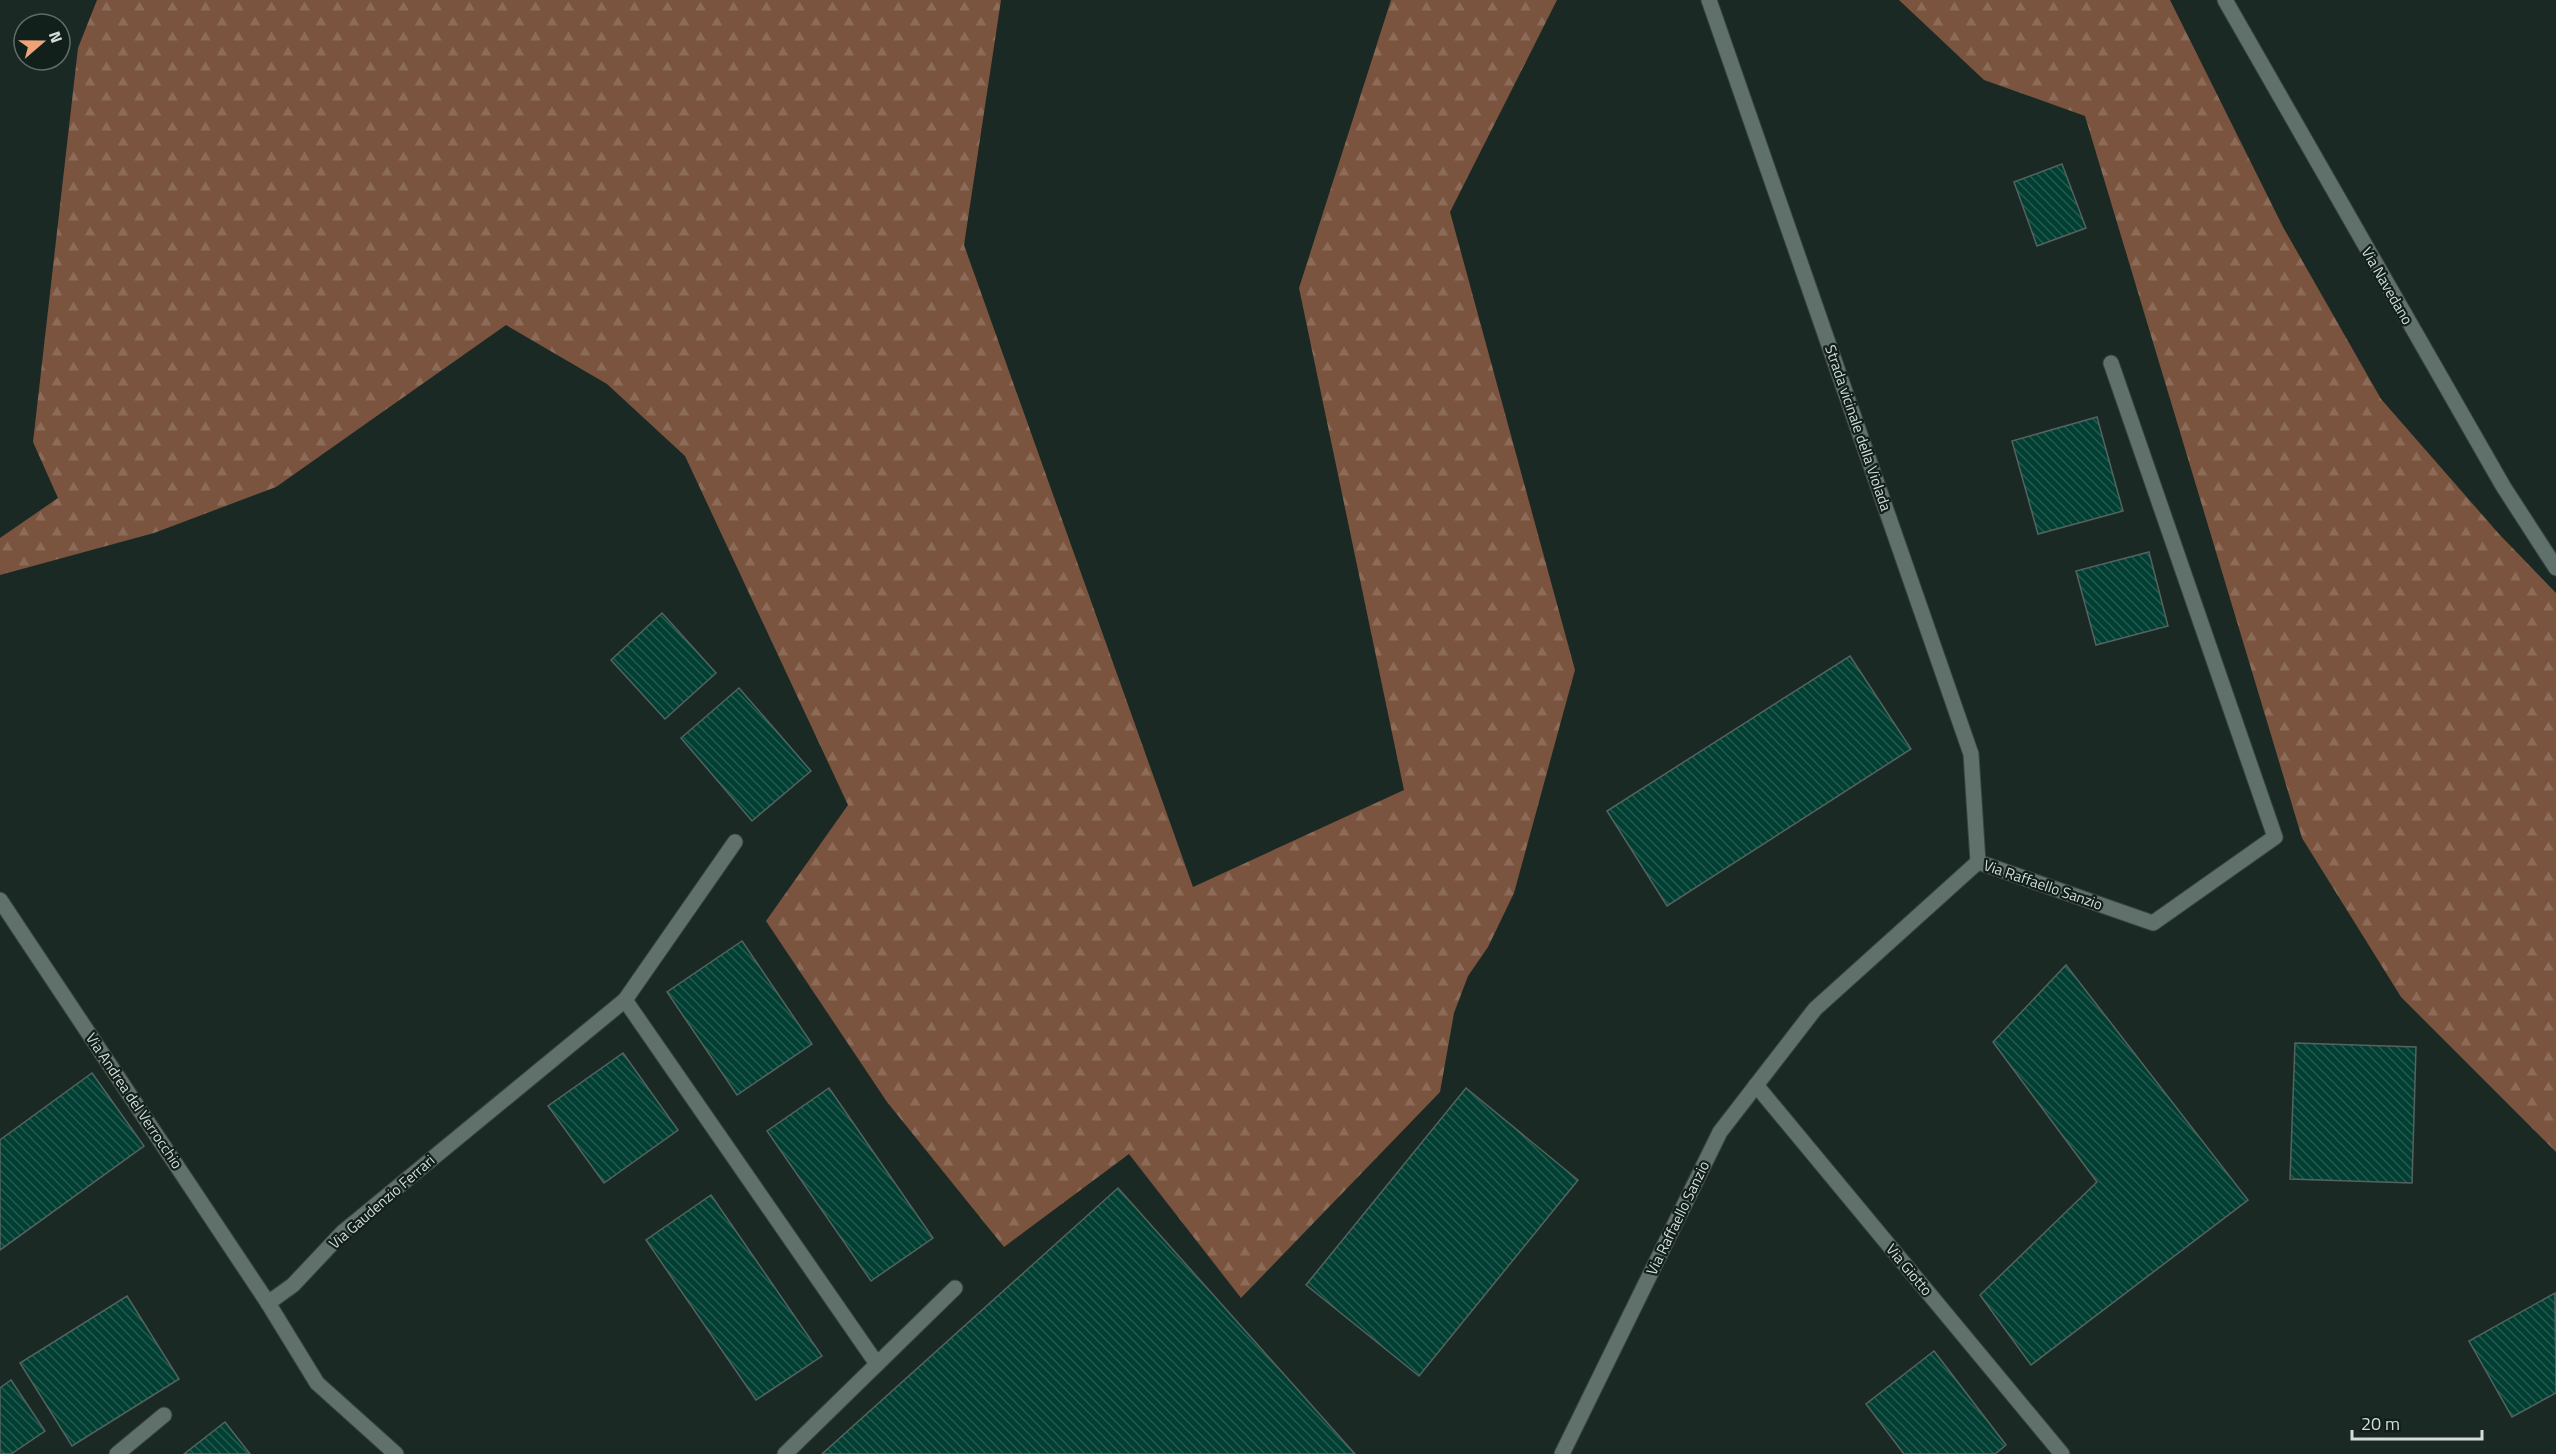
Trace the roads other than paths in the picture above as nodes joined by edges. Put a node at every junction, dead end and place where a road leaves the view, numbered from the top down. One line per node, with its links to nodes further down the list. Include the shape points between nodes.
1 (1709, 0): 6 (street, Strada vicinale della Violada, via 1971,754)
2 (2225, 0): 4 (street, Via Navedano, via 2452,399)
3 (2112, 363): 6 (street, Via Raffaello Sanzio, via 2275,837 2153,923)
4 (2556, 568)
5 (735, 842): 8 (street, Via Gaudenzio Ferrari)
6 (1978, 862): 9 (street, Via Raffaello Sanzio, via 1815,1009)
7 (0, 900): 11 (street, Via Andrea del Verrocchio)
8 (625, 1000): 11 (street, Via Gaudenzio Ferrari, via 343,1232 293,1285); 12 (street)
9 (1756, 1085): 17 (street, Via Raffaello Sanzio, via 1720,1132); 18 (street, Via Giotto)
10 (955, 1288): 12 (street)
11 (268, 1303): 15 (street, via 317,1383)
12 (877, 1364): 16 (street)
13 (164, 1415): 14 (street)
14 (117, 1454)
15 (396, 1454)
16 (785, 1454)
17 (1562, 1454)
18 (2062, 1454)

